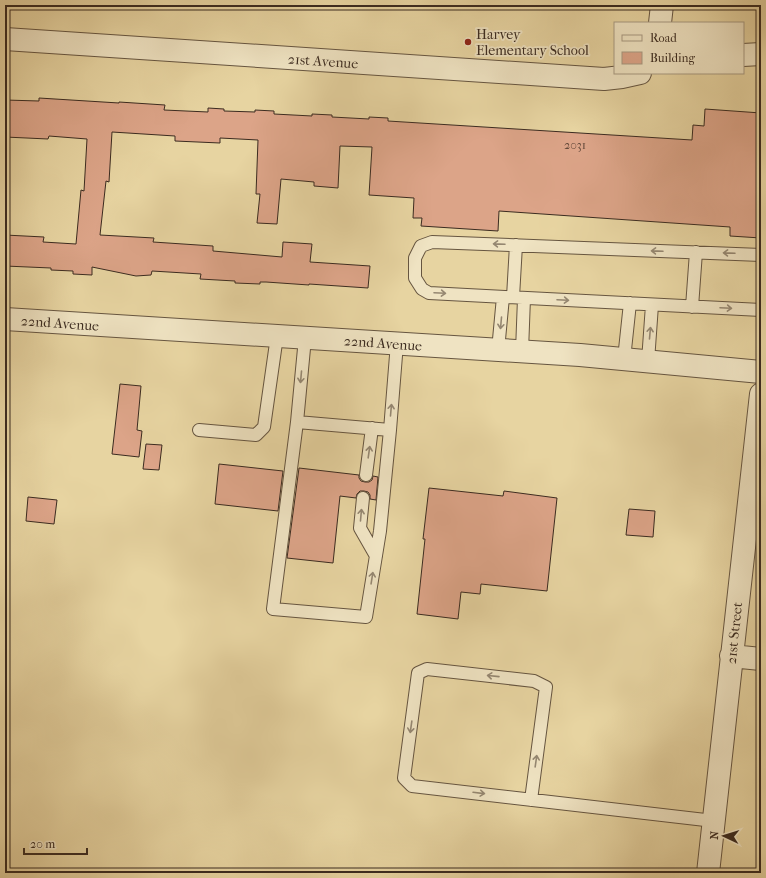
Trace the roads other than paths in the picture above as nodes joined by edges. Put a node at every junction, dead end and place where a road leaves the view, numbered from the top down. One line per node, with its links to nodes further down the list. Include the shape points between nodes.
1 (662, 5): 2 (street)
2 (660, 22)
3 (5, 39): 6 (street, 21st Avenue, via 604,79)
4 (761, 54): 5 (street)
5 (744, 55)
6 (636, 74)
7 (516, 245): 8 (lane, one-way to 7); 10 (lane); 10 (lane, one-way to 10, via 432,242 421,246 415,258 415,278 422,289 429,293)
8 (696, 252): 9 (lane, one-way to 8); 13 (lane)
9 (761, 255)
10 (514, 297): 11 (lane, one-way to 11); 19 (lane, one-way to 19); 20 (lane)
11 (630, 303): 12 (lane); 21 (lane)
12 (652, 305): 13 (lane); 22 (lane, one-way to 12)
13 (692, 307): 14 (lane, one-way to 14)
14 (761, 310)
15 (5, 319): 16 (street, 22nd Avenue)
16 (277, 336): 17 (street, 22nd Avenue); 27 (lane, via 264,427 256,435)
17 (305, 338): 18 (street, 22nd Avenue); 25 (lane, one-way to 25)
18 (397, 344): 19 (street, 22nd Avenue); 28 (lane, one-way to 18)
19 (498, 350): 20 (street, 22nd Avenue)
20 (522, 351): 21 (street, 22nd Avenue)
21 (624, 359): 22 (street, 22nd Avenue)
22 (648, 361): 23 (street, 22nd Avenue)
23 (761, 372)
24 (761, 394): 32 (street, 21st Street)
25 (297, 422): 26 (lane); 31 (lane, one-way to 31, via 273,609 366,617)
26 (372, 428): 28 (lane); 29 (lane, one-way to 26)
27 (199, 430)
28 (390, 430): 31 (lane)
29 (366, 475)
30 (363, 498): 31 (lane, one-way to 30, via 360,528)
31 (376, 556)
32 (731, 656): 33 (street); 35 (street, 21st Street)
33 (761, 659)
34 (531, 800): 34 (lane, one-way to 34, via 546,686 534,680 427,669 418,673 404,778 412,786); 35 (lane)
35 (714, 821): 36 (street, 21st Street)
36 (708, 873)

